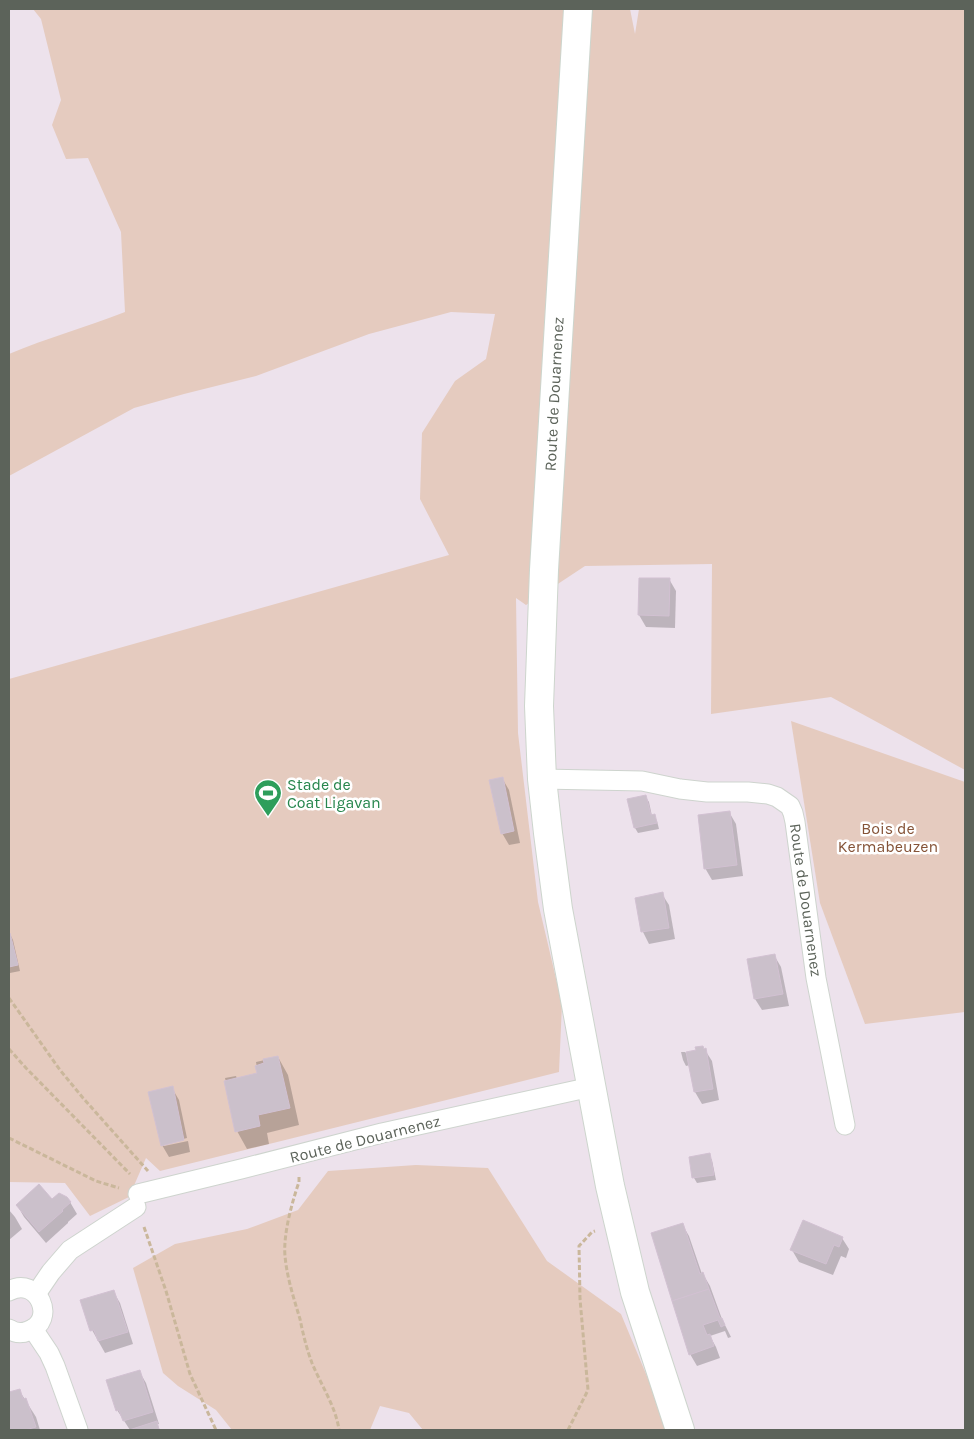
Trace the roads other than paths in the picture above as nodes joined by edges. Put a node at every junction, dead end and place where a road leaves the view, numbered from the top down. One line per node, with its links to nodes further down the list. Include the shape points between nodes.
1 (578, 9): 2 (main road, Route de Douarnenez, via 544,570 540,706)
2 (542, 779): 3 (main road, Route de Douarnenez, via 558,909); 4 (street, Route de Douarnenez, via 642,781 680,790 768,794 790,806 795,822 816,978)
3 (591, 1087): 6 (street, Route de Douarnenez, via 382,1133 137,1196 70,1250); 10 (main road, Route de Douarnenez, via 635,1292)
4 (845, 1125)
5 (9, 1291): 6 (street, via 24,1288)
6 (36, 1294): 8 (street, via 43,1305 43,1312)
7 (9, 1329): 8 (street, via 19,1333)
8 (33, 1329): 9 (street, via 55,1366)
9 (78, 1430)
10 (680, 1430)

